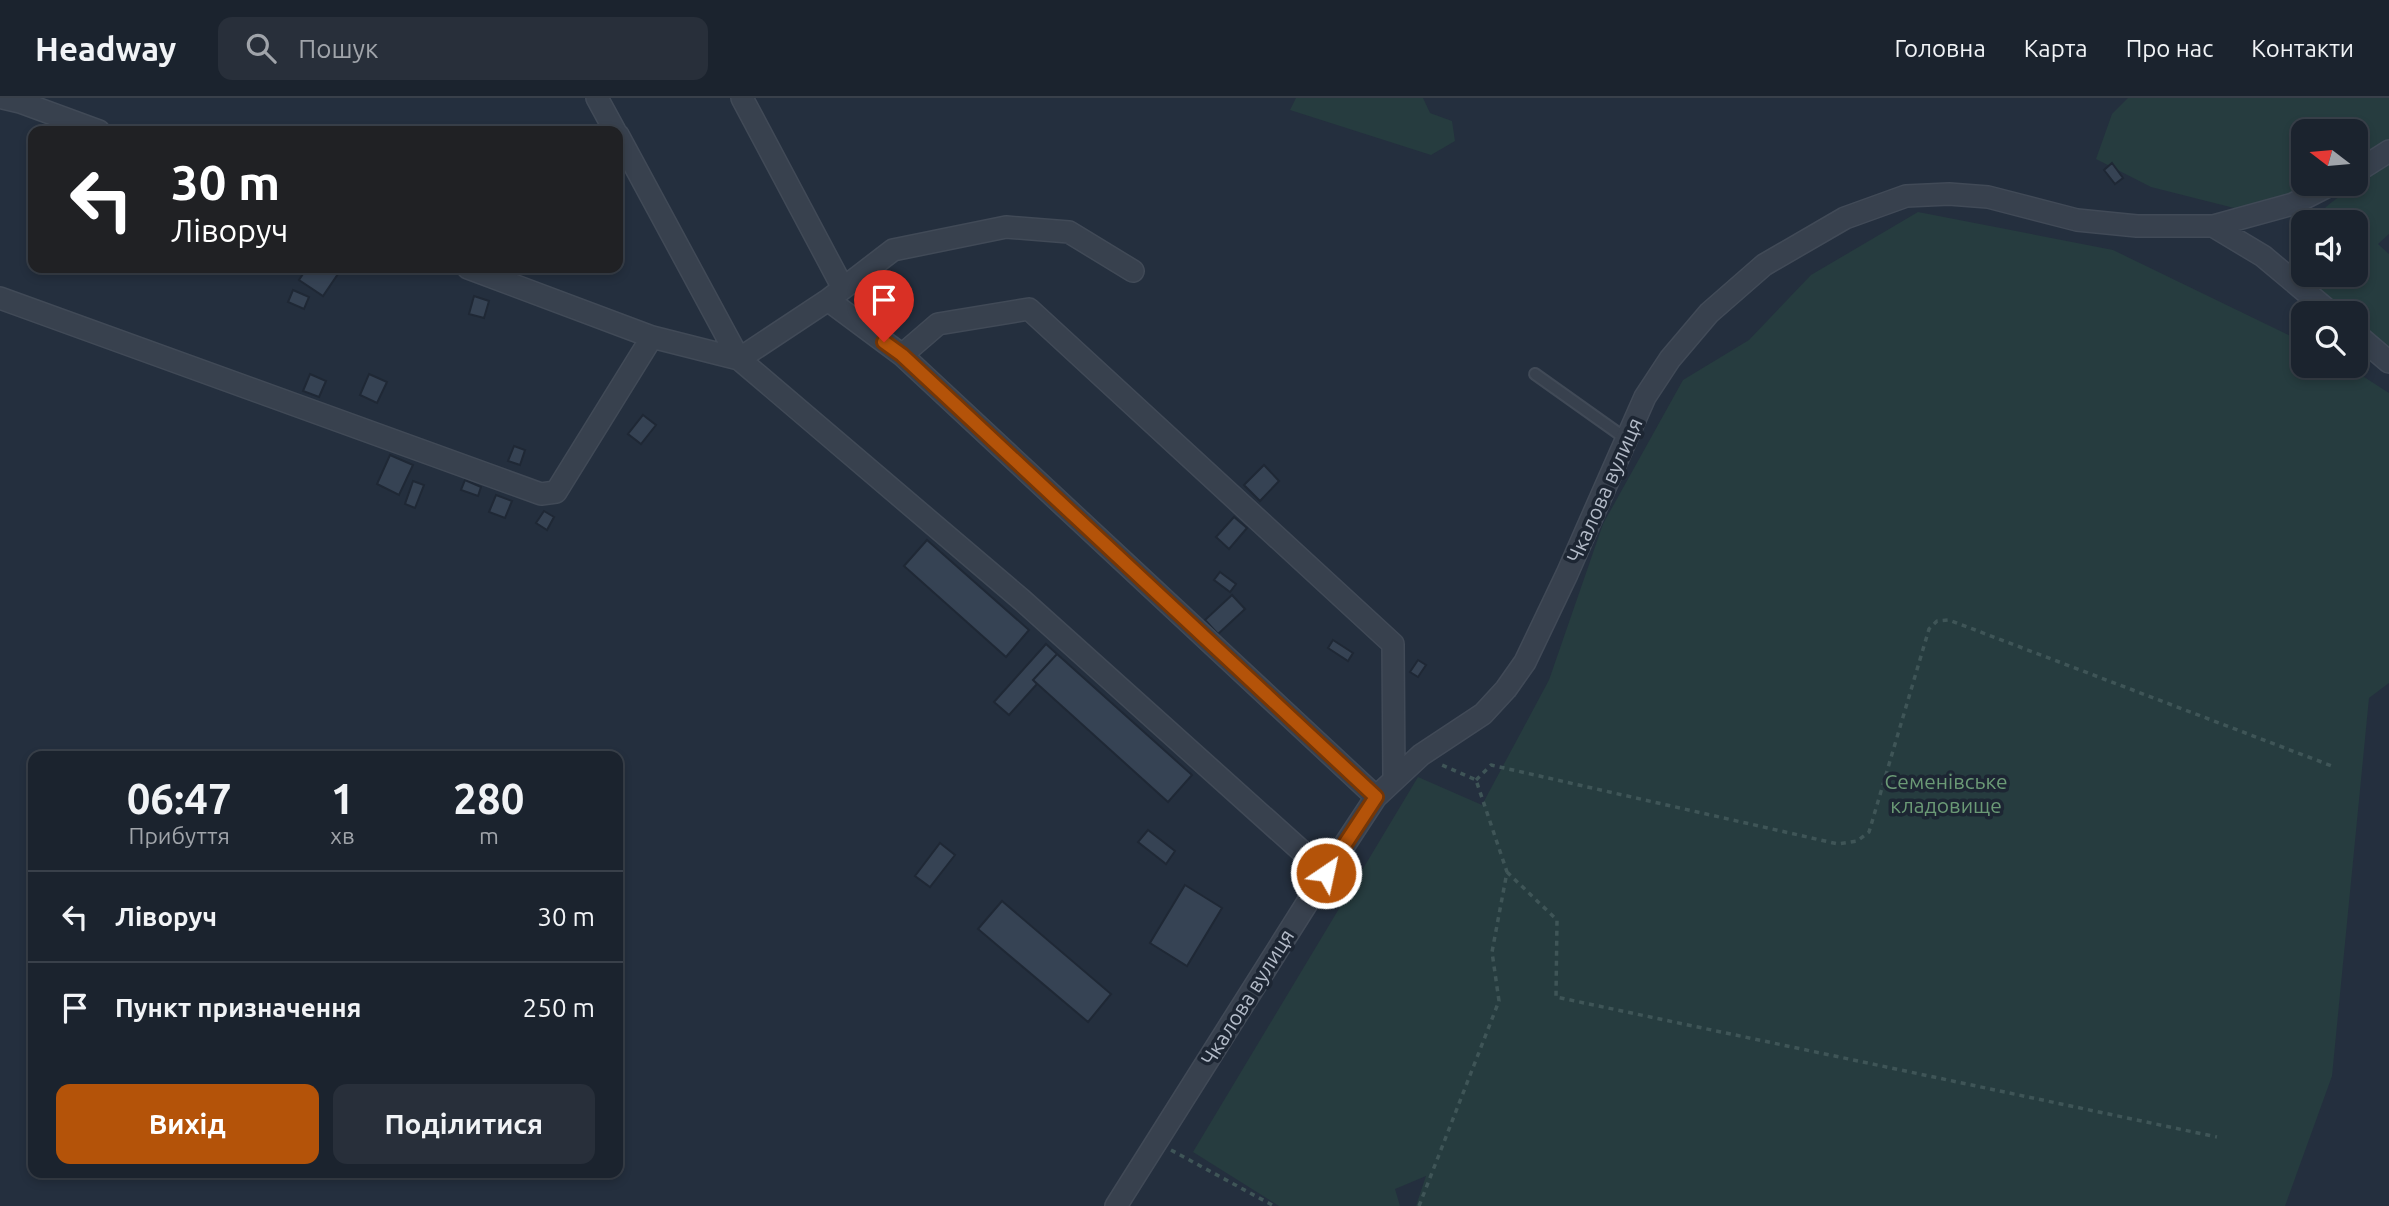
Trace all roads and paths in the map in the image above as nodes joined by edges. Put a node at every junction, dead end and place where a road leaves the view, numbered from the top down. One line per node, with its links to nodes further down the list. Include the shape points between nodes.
1 (3, 98): 4 (street)
2 (597, 98): 5 (street)
3 (742, 98): 13 (street)
4 (84, 126)
5 (613, 126)
6 (623, 144): 19 (street)
7 (2389, 151): 8 (street)
8 (2368, 164)
9 (2309, 196): 10 (street, Чкалова вулиця)
10 (2213, 226): 15 (street, via 2263,256); 22 (street, Чкалова вулиця, via 2137,226 2077,220 1988,197 1906,196 1845,218 1745,281 1709,313 1670,359)
11 (1133, 271): 13 (street, via 1069,232 1006,228 893,250)
12 (481, 273): 16 (street)
13 (836, 294): 18 (street); 19 (street)
14 (0, 298): 16 (street, via 541,494 556,492)
15 (2317, 301)
16 (652, 337): 19 (street)
17 (2368, 344): 20 (street)
18 (902, 355): 25 (street, via 937,324 1028,309 1393,644); 27 (street)
19 (739, 359): 29 (street, via 1022,600)
20 (2389, 362)
21 (1535, 374): 22 (lane)
22 (1625, 438): 23 (street, Чкалова вулиця, via 1525,662 1483,714)
23 (1420, 755): 25 (street, Чкалова вулиця); 26 (path)
24 (2332, 766): 26 (path, via 1949,620 1937,621 1929,629 1869,832 1857,841 1839,844 1491,765)
25 (1394, 778): 27 (street, Чкалова вулиця)
26 (1476, 780): 28 (path)
27 (1376, 797): 29 (street, Чкалова вулиця)
28 (1507, 872): 30 (path, via 1557,920 1556,998); 34 (path, via 1492,952 1499,1001)
29 (1326, 873): 31 (street, Чкалова вулиця)
30 (2217, 1138)
31 (1157, 1142): 32 (street, Чкалова вулиця); 33 (path)
32 (1116, 1206)
33 (1274, 1206)
34 (1419, 1206)

